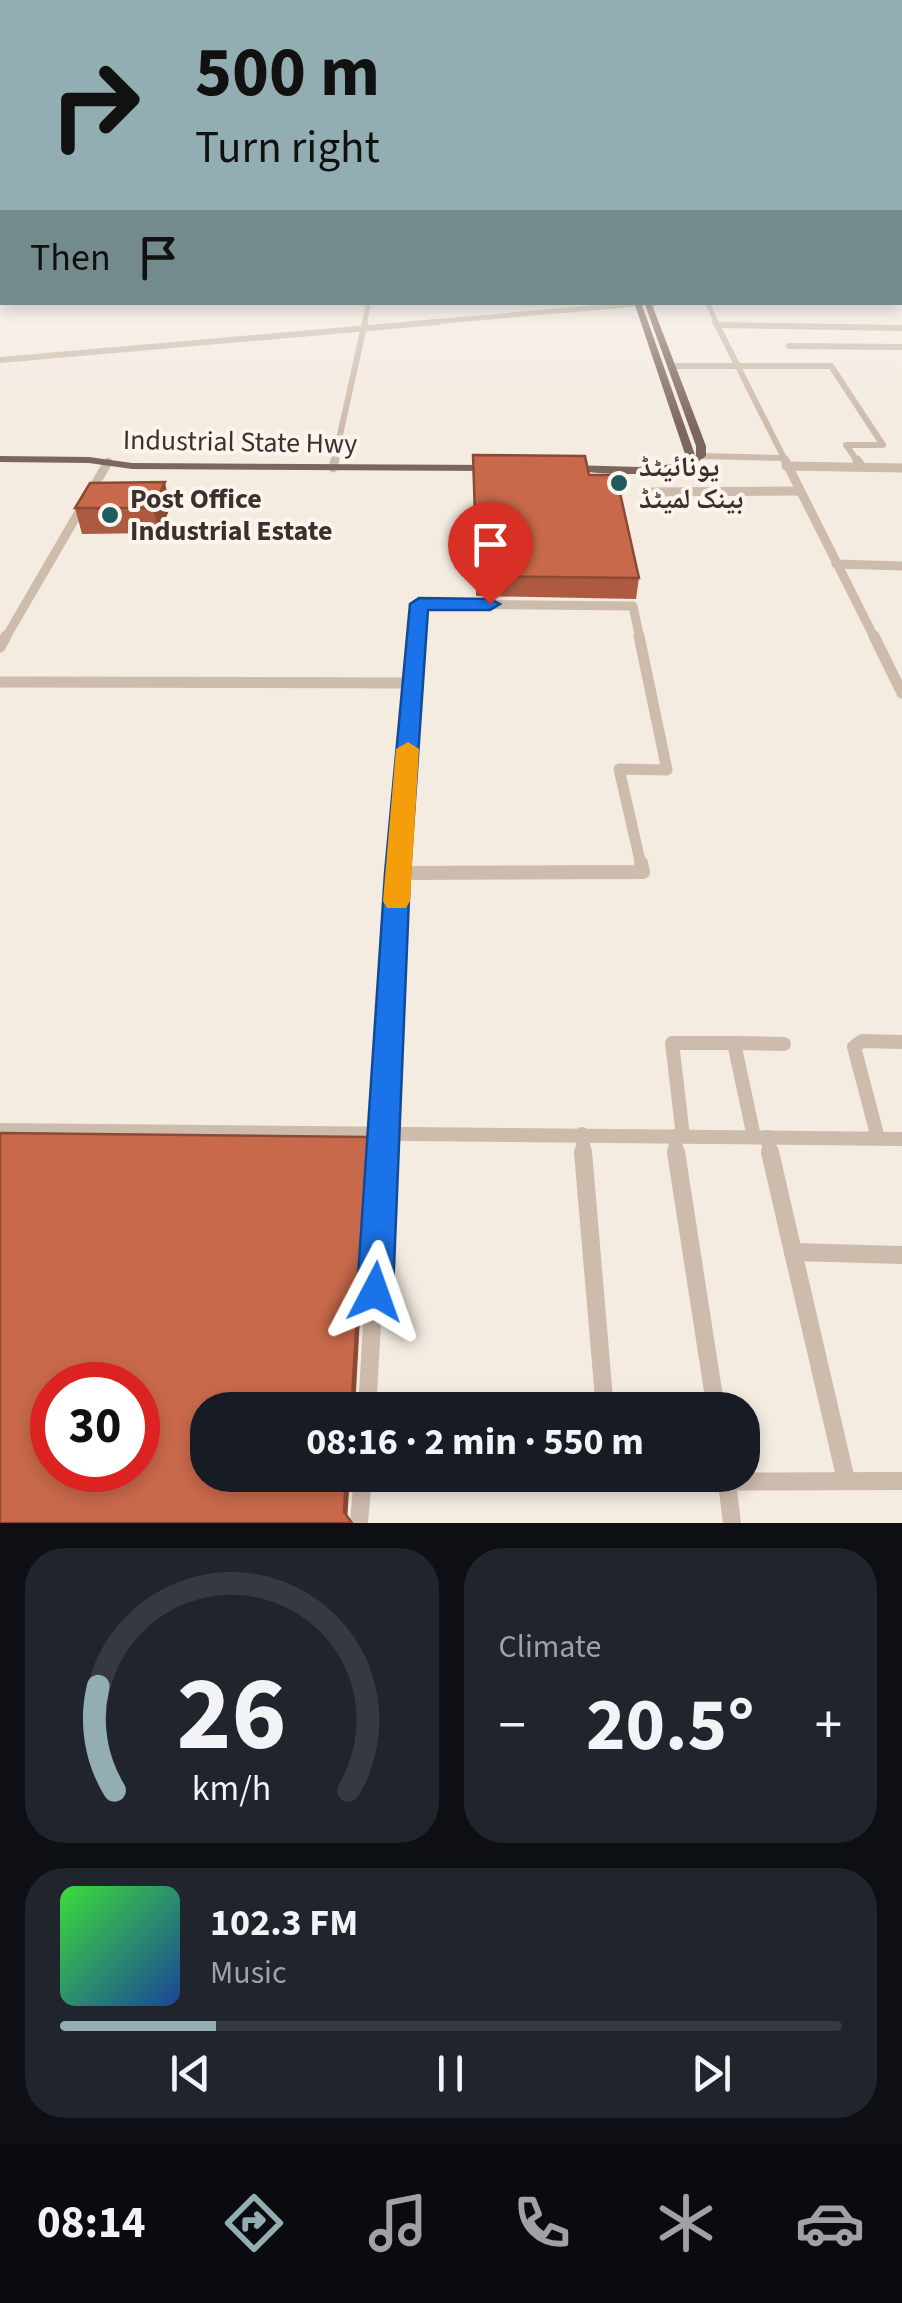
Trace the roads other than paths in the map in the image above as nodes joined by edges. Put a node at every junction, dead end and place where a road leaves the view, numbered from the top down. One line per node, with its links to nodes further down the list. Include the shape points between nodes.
1 (368, 305): 7 (street)
2 (618, 305): 7 (street)
3 (643, 305): 5 (main road)
4 (709, 305): 6 (street)
5 (649, 321): 17 (main road); 19 (main road, via 690,455 670,463 558,465 672,468)
6 (717, 325): 8 (street); 18 (street)
7 (364, 326): 16 (street); 24 (street)
8 (788, 326): 9 (street); 13 (street)
9 (832, 327): 10 (street); 14 (street)
10 (877, 327): 11 (street); 15 (street)
11 (902, 328)
12 (789, 346): 13 (street)
13 (800, 346): 14 (street)
14 (843, 347): 15 (street)
15 (898, 347)
16 (0, 360)
17 (672, 366): 18 (street); 19 (main road)
18 (736, 366): 22 (street); 25 (street, via 831,366 884,445 846,445)
19 (701, 456): 22 (street)
20 (0, 459): 21 (main road, Industrial State Hwy)
21 (108, 462): 24 (main road, Industrial State Hwy); 31 (street)
22 (784, 462): 25 (street); 27 (street)
23 (506, 465): 24 (main road, Industrial State Hwy)
24 (333, 466)
25 (862, 467): 26 (street)
26 (902, 468)
27 (799, 491): 28 (street); 29 (street)
28 (652, 492)
29 (836, 564): 30 (street); 34 (street)
30 (902, 566)
31 (0, 648)
32 (0, 682): 33 (street)
33 (413, 684): 35 (street); 35 (street, via 419,604 633,606 666,770 619,770 643,872)
34 (902, 693)
35 (398, 873): 40 (street)
36 (902, 1042): 44 (street, via 854,1046)
37 (734, 1044): 38 (street); 42 (street, via 672,1042); 43 (street)
38 (784, 1044)
39 (0, 1130): 40 (street)
40 (385, 1134): 41 (street); 48 (street)
41 (582, 1134): 42 (street); 49 (street)
42 (678, 1136): 43 (street); 50 (street)
43 (760, 1136): 44 (street); 46 (street)
44 (878, 1138): 45 (street)
45 (902, 1139)
46 (793, 1252): 47 (street); 52 (street)
47 (902, 1255)
48 (368, 1392)
49 (603, 1392)
50 (714, 1392)
51 (760, 1478): 52 (street)
52 (846, 1480): 53 (street)
53 (902, 1482)
54 (361, 1492): 56 (street)
55 (728, 1492): 57 (street)
56 (360, 1523)
57 (732, 1523)

